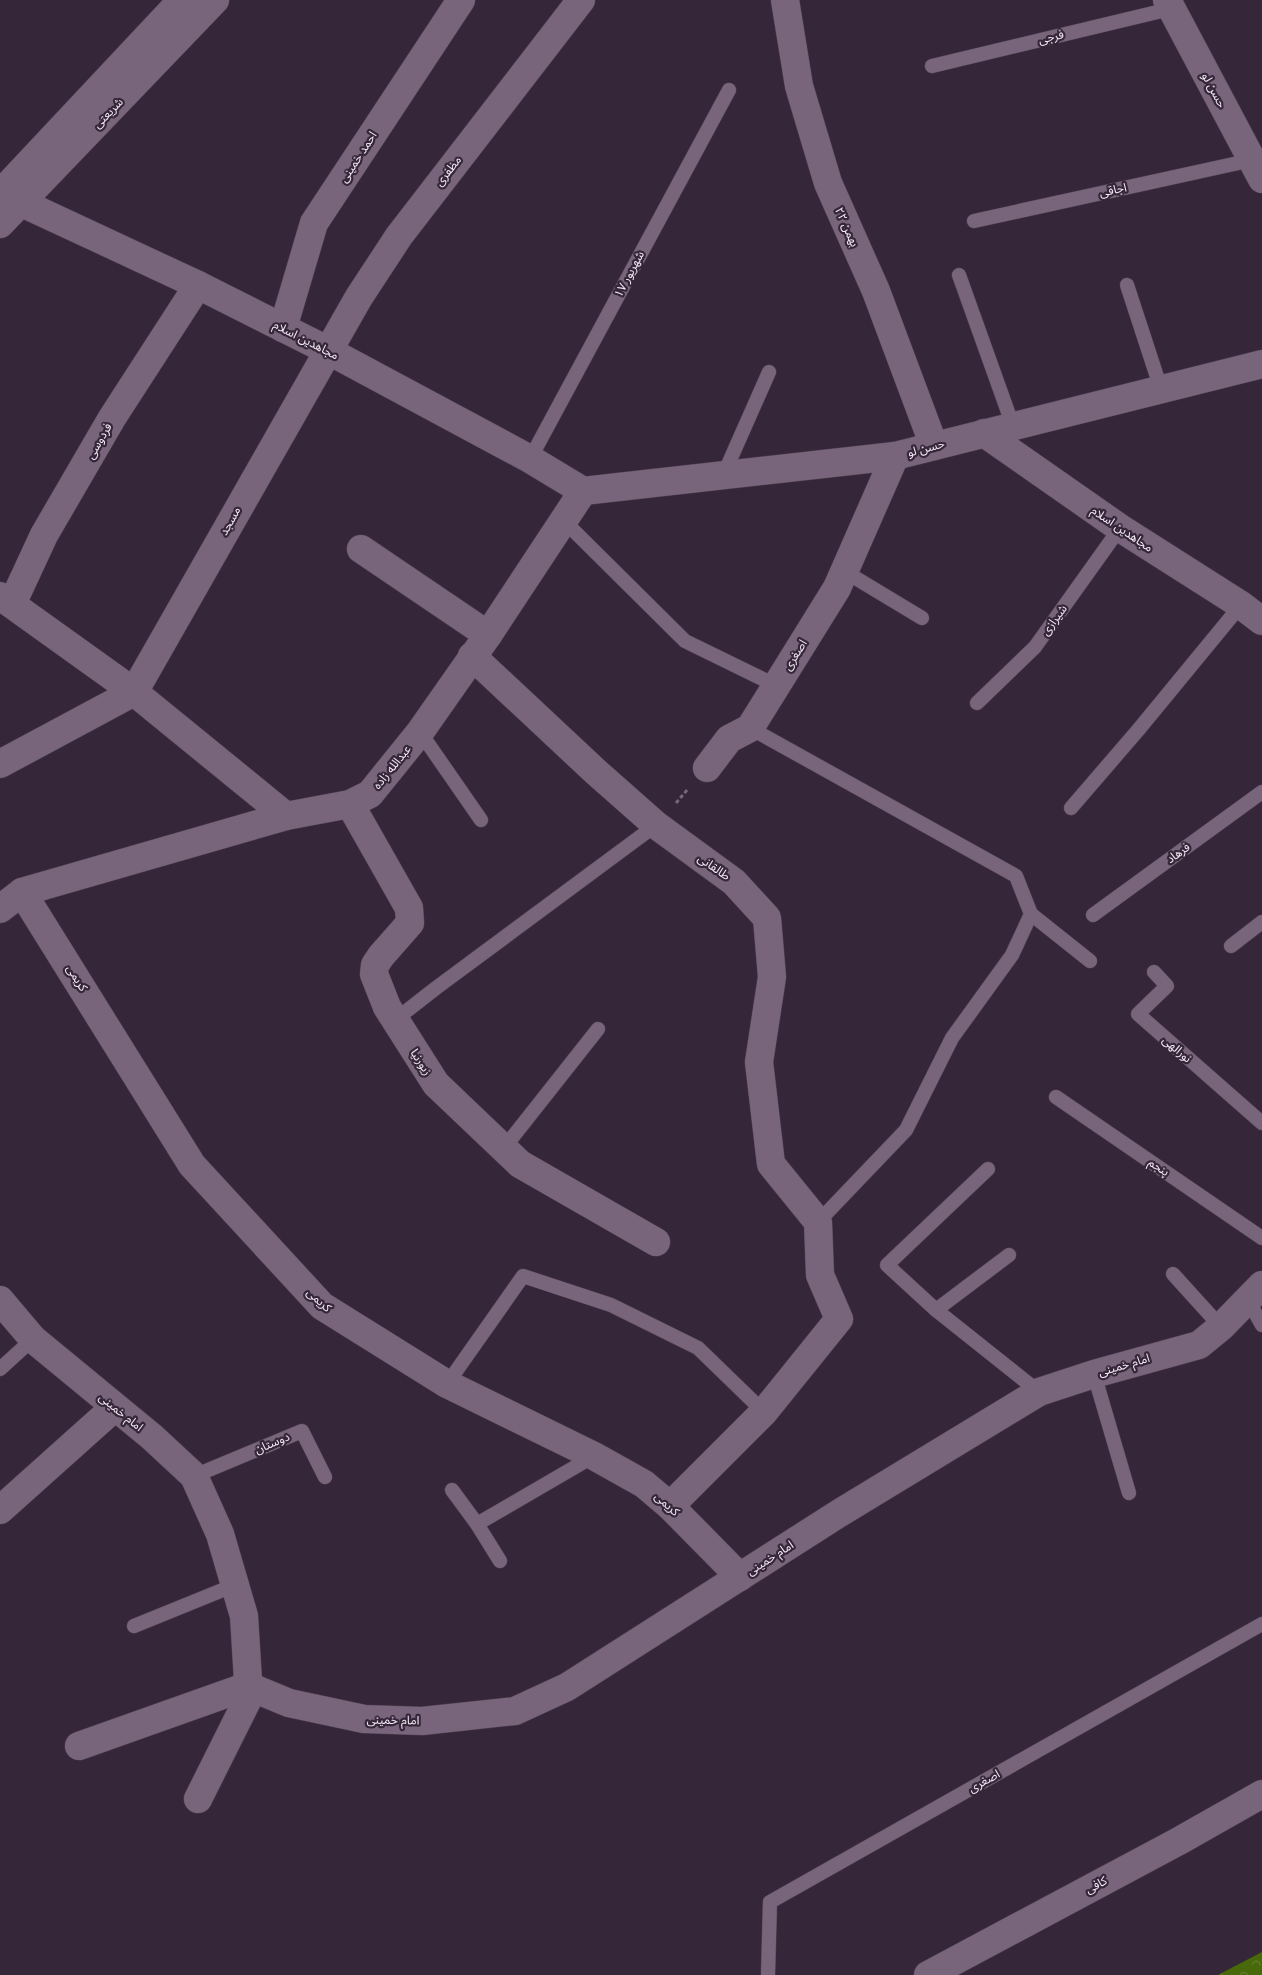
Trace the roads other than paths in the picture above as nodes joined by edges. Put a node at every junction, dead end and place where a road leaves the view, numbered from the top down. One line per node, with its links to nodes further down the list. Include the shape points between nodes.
1 (182, 0): 10 (street, شریعتی)
2 (215, 0): 10 (street, شریعتی)
3 (461, 0): 16 (street, احمد خمینی, via 314,223)
4 (581, 0): 17 (street, مظفری, via 398,236)
5 (785, 0): 23 (street, ۲۲ بهمن, via 799,86 828,183 876,291)
6 (1168, 4): 7 (lane, فرجی); 9 (street, حسن لو)
7 (932, 66)
8 (729, 90): 25 (lane, ۱۷ شهریور)
9 (1257, 170): 11 (lane, اجاقی)
10 (8, 196): 12 (street, شریعتی); 14 (street, مجاهدین اسلام)
11 (974, 221)
12 (0, 224)
13 (959, 275): 21 (lane)
14 (198, 285): 16 (street, مجاهدین اسلام); 32 (street, فردوسی, via 107,426)
15 (1127, 285): 20 (lane)
16 (283, 328): 17 (street, مجاهدین اسلام)
17 (327, 350): 25 (street, مجاهدین اسلام); 37 (street, مسجد)
18 (1262, 364): 20 (street, حسن لو)
19 (769, 372): 26 (lane)
20 (1161, 389): 21 (street, حسن لو)
21 (1013, 426): 22 (street, حسن لو)
22 (984, 433): 23 (street, حسن لو); 29 (street, مجاهدین اسلام)
23 (934, 446): 24 (street, حسن لو)
24 (895, 456): 26 (street, حسن لو); 31 (street, اصغری)
25 (530, 459): 27 (street, مجاهدین اسلام)
26 (723, 476): 27 (street, حسن لو)
27 (583, 491): 28 (street, عبدالله زاده)
28 (564, 521): 35 (street, عبدالله زاده); 36 (lane, via 685,641)
29 (1120, 528): 33 (street, مجاهدین اسلام); 38 (lane, شیرازی, via 1035,648)
30 (361, 549): 35 (street, طالقانی)
31 (844, 571): 34 (lane); 36 (street, اصغری, via 837,588)
32 (6, 600): 37 (street)
33 (1251, 613): 45 (lane, via 1140,729)
34 (922, 618)
35 (480, 645): 40 (street, عبدالله زاده); 48 (street, طالقانی, via 596,772)
36 (776, 685): 39 (street, اصغری)
37 (134, 692): 41 (street); 46 (street)
38 (977, 703)
39 (750, 728): 42 (street, اصغری, via 729,740); 51 (lane, via 1016,876)
40 (420, 732): 44 (street, عبدالله زاده, via 370,794); 47 (lane)
41 (0, 764)
42 (707, 768)
43 (1262, 792): 52 (lane, فرهاد)
44 (350, 804): 46 (street, عبدالله زاده); 57 (street, زیورنیا, via 409,908 410,923 375,965 374,974)
45 (1071, 808)
46 (286, 816): 49 (street, عبدالله زاده)
47 (481, 820)
48 (656, 825): 57 (lane); 63 (street, طالقانی, via 734,882 767,918 772,977 760,1062 771,1164)
49 (22, 892): 50 (street, عبدالله زاده); 76 (street, کریمی, via 192,1165 322,1306)
50 (0, 909)
51 (1031, 914): 55 (lane); 63 (lane, via 1012,956 952,1038 906,1130)
52 (1093, 915)
53 (1262, 922): 54 (lane)
54 (1231, 946)
55 (1090, 961)
56 (1154, 972): 60 (lane, نورالهی, via 1167,986 1138,1014)
57 (395, 1020): 61 (street, زیورنیا, via 436,1084)
58 (598, 1029): 61 (lane)
59 (1056, 1097): 64 (lane, پنجم)
60 (1262, 1123)
61 (504, 1148): 65 (street, زیورنیا, via 520,1164)
62 (988, 1169): 70 (lane, via 887,1265)
63 (818, 1222): 79 (street, via 820,1275 839,1319)
64 (1262, 1238)
65 (656, 1242)
66 (1009, 1255): 70 (lane)
67 (1172, 1274): 72 (lane)
68 (1255, 1292): 71 (lane); 72 (street, امام خمینی)
69 (0, 1300): 73 (street, امام خمینی)
70 (936, 1310): 77 (lane)
71 (1262, 1325)
72 (1221, 1327): 75 (street, امام خمینی, via 1199,1345)
73 (33, 1339): 74 (lane); 78 (street, امام خمینی)
74 (0, 1368)
75 (1094, 1374): 77 (street, امام خمینی); 84 (lane)
76 (447, 1384): 79 (lane, via 523,1276 611,1305 698,1348); 80 (street, کریمی)
77 (1039, 1392): 89 (street, امام خمینی)
78 (115, 1407): 81 (street, امام خمینی); 86 (street)
79 (764, 1412): 85 (street)
80 (594, 1456): 85 (street, کریمی, via 644,1484); 87 (lane)
81 (194, 1476): 82 (lane, دوستان, via 302,1431); 90 (street, امام خمینی, via 220,1534)
82 (325, 1477)
83 (452, 1490): 87 (lane)
84 (1129, 1493)
85 (670, 1506): 89 (street, کریمی)
86 (0, 1510)
87 (477, 1524): 88 (lane)
88 (500, 1561)
89 (740, 1577): 93 (street, امام خمینی, via 567,1687 515,1711 422,1721 364,1720 289,1703)
90 (235, 1586): 92 (lane); 93 (street, امام خمینی, via 244,1616)
91 (1262, 1624): 97 (lane, اصغری, via 770,1902)
92 (134, 1626)
93 (248, 1686): 94 (street); 96 (street, امام خمینی, via 249,1697)
94 (79, 1746)
95 (1262, 1794): 98 (street, کافی)
96 (198, 1799)
97 (768, 1975)
98 (928, 1975)

